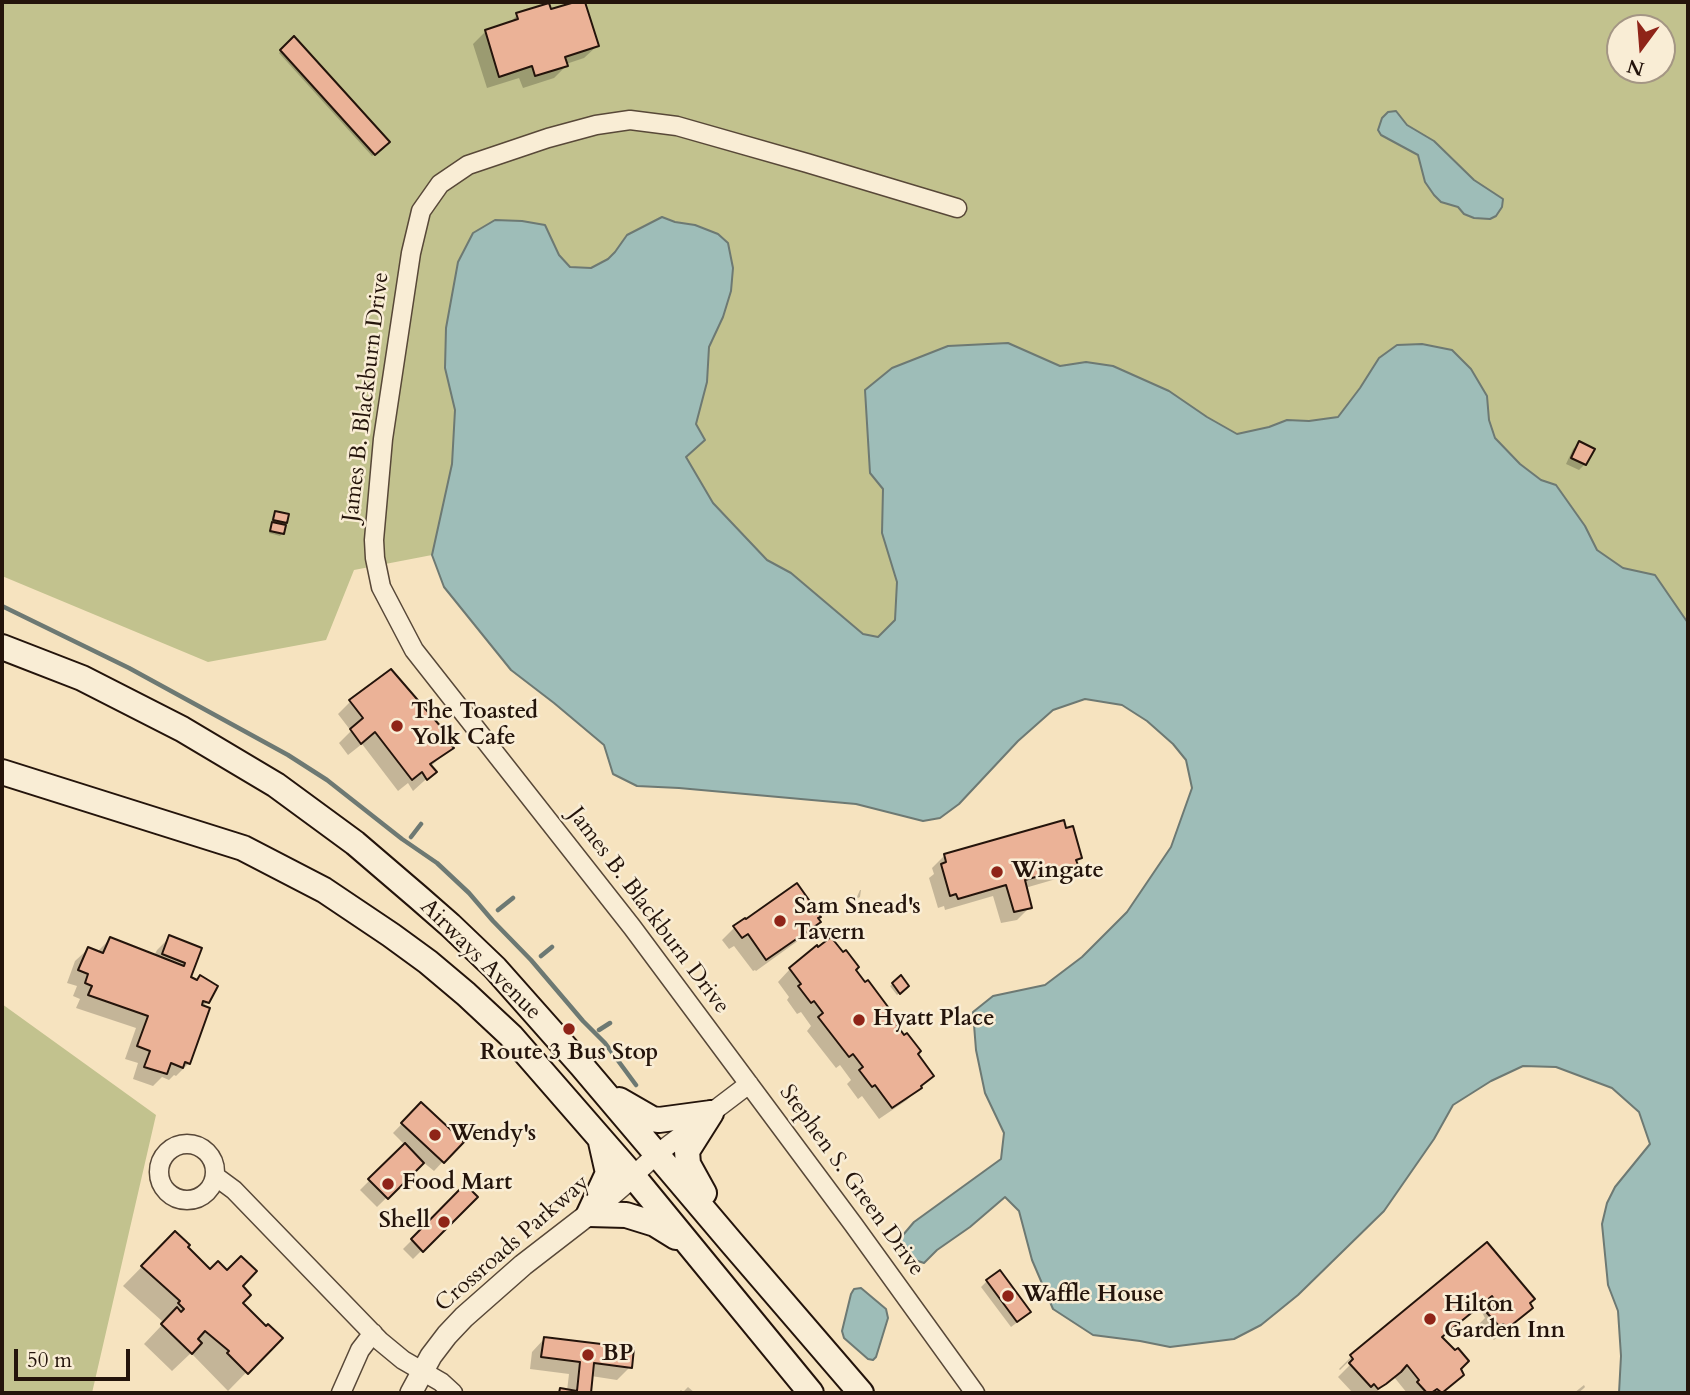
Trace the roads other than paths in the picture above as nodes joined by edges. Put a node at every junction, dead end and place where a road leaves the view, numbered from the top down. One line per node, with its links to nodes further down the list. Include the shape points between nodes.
1 (957, 208): 4 (street, James B. Blackburn Drive, via 677,126 630,120 548,138 468,166 440,184 421,211 411,253 375,520 381,587 414,650)
2 (2, 647): 5 (main road, Airways Avenue, via 82,678 182,729 276,785 355,843 495,968)
3 (2, 772): 7 (main road, Airways Avenue, via 243,848 324,890 428,962 466,995 511,1036)
4 (749, 1084): 6 (street, Stephen S. Green Drive); 21 (street, Stephen S. Green Drive)
5 (604, 1092): 6 (main road, via 652,1119); 8 (main road, Airways Avenue)
6 (711, 1113): 8 (street, Stephen S. Green Drive); 12 (main road, via 687,1158)
7 (600, 1138): 10 (main road, Airways Avenue); 11 (main road, via 608,1173)
8 (657, 1154): 10 (street, Stephen S. Green Drive); 12 (main road, Airways Avenue)
9 (215, 1176): 14 (street)
10 (634, 1176): 11 (street, Crossroads Parkway); 13 (main road, Airways Avenue)
11 (589, 1214): 13 (main road, via 626,1215 655,1224); 15 (street, Crossroads Parkway, via 464,1317)
12 (731, 1242): 20 (main road, Airways Avenue)
13 (689, 1245): 19 (main road, Airways Avenue)
14 (373, 1333): 15 (street); 16 (street)
15 (422, 1371): 17 (street, Crossroads Parkway); 18 (street)
16 (341, 1393)
17 (411, 1393)
18 (453, 1393)
19 (811, 1393)
20 (861, 1393)
21 (975, 1393)

